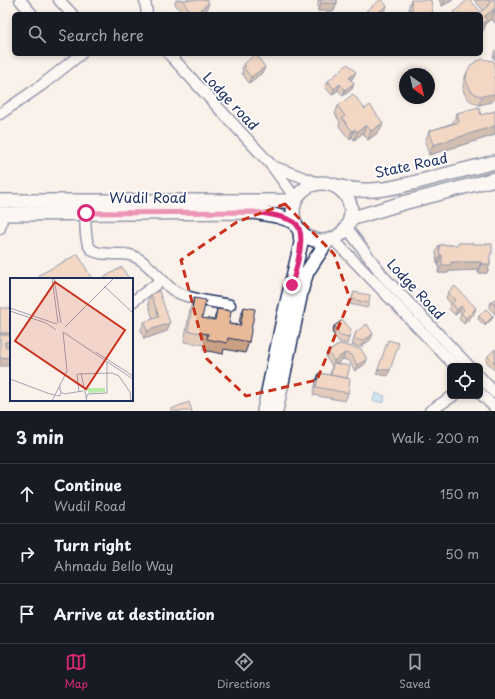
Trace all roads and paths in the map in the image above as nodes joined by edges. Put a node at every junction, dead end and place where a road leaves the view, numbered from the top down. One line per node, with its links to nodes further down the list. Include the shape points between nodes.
1 (20, 0): 4 (street)
2 (59, 0): 5 (street)
3 (145, 0): 6 (street)
4 (30, 12)
5 (70, 12)
6 (147, 12)
7 (74, 56): 9 (street, via 42,85)
8 (171, 56): 11 (street, Lodge road)
9 (0, 114)
10 (495, 162): 14 (main road, State Road, via 386,189 348,189)
11 (272, 166): 13 (street); 15 (street, Lodge road)
12 (495, 179): 18 (main road, via 403,203)
13 (318, 183): 14 (main road); 15 (main road, via 302,191)
14 (333, 185): 18 (main road, via 346,195 350,203)
15 (296, 200): 16 (main road, Wudil Road); 19 (main road, via 293,212)
16 (1, 209): 17 (main road, Wudil Road); 20 (street)
17 (86, 213): 19 (main road, Wudil Road, via 254,212 277,216); 22 (street, via 87,242 91,249 96,252 131,255)
18 (348, 224): 21 (main road, via 340,234); 26 (street, Lodge Road, via 383,276)
19 (298, 227): 21 (main road, via 308,238 318,241); 32 (main road, via 301,243)
20 (0, 228)
21 (330, 240): 25 (street, Lodge Road); 33 (main road, via 308,272 302,288)
22 (162, 280): 23 (street); 24 (street, via 183,295)
23 (133, 301)
24 (230, 305)
25 (452, 363)
26 (466, 363)
27 (483, 380): 28 (street)
28 (495, 393)
29 (483, 396): 31 (street)
30 (448, 399): 34 (street)
31 (495, 408)
32 (264, 411)
33 (276, 411)
34 (430, 411)

